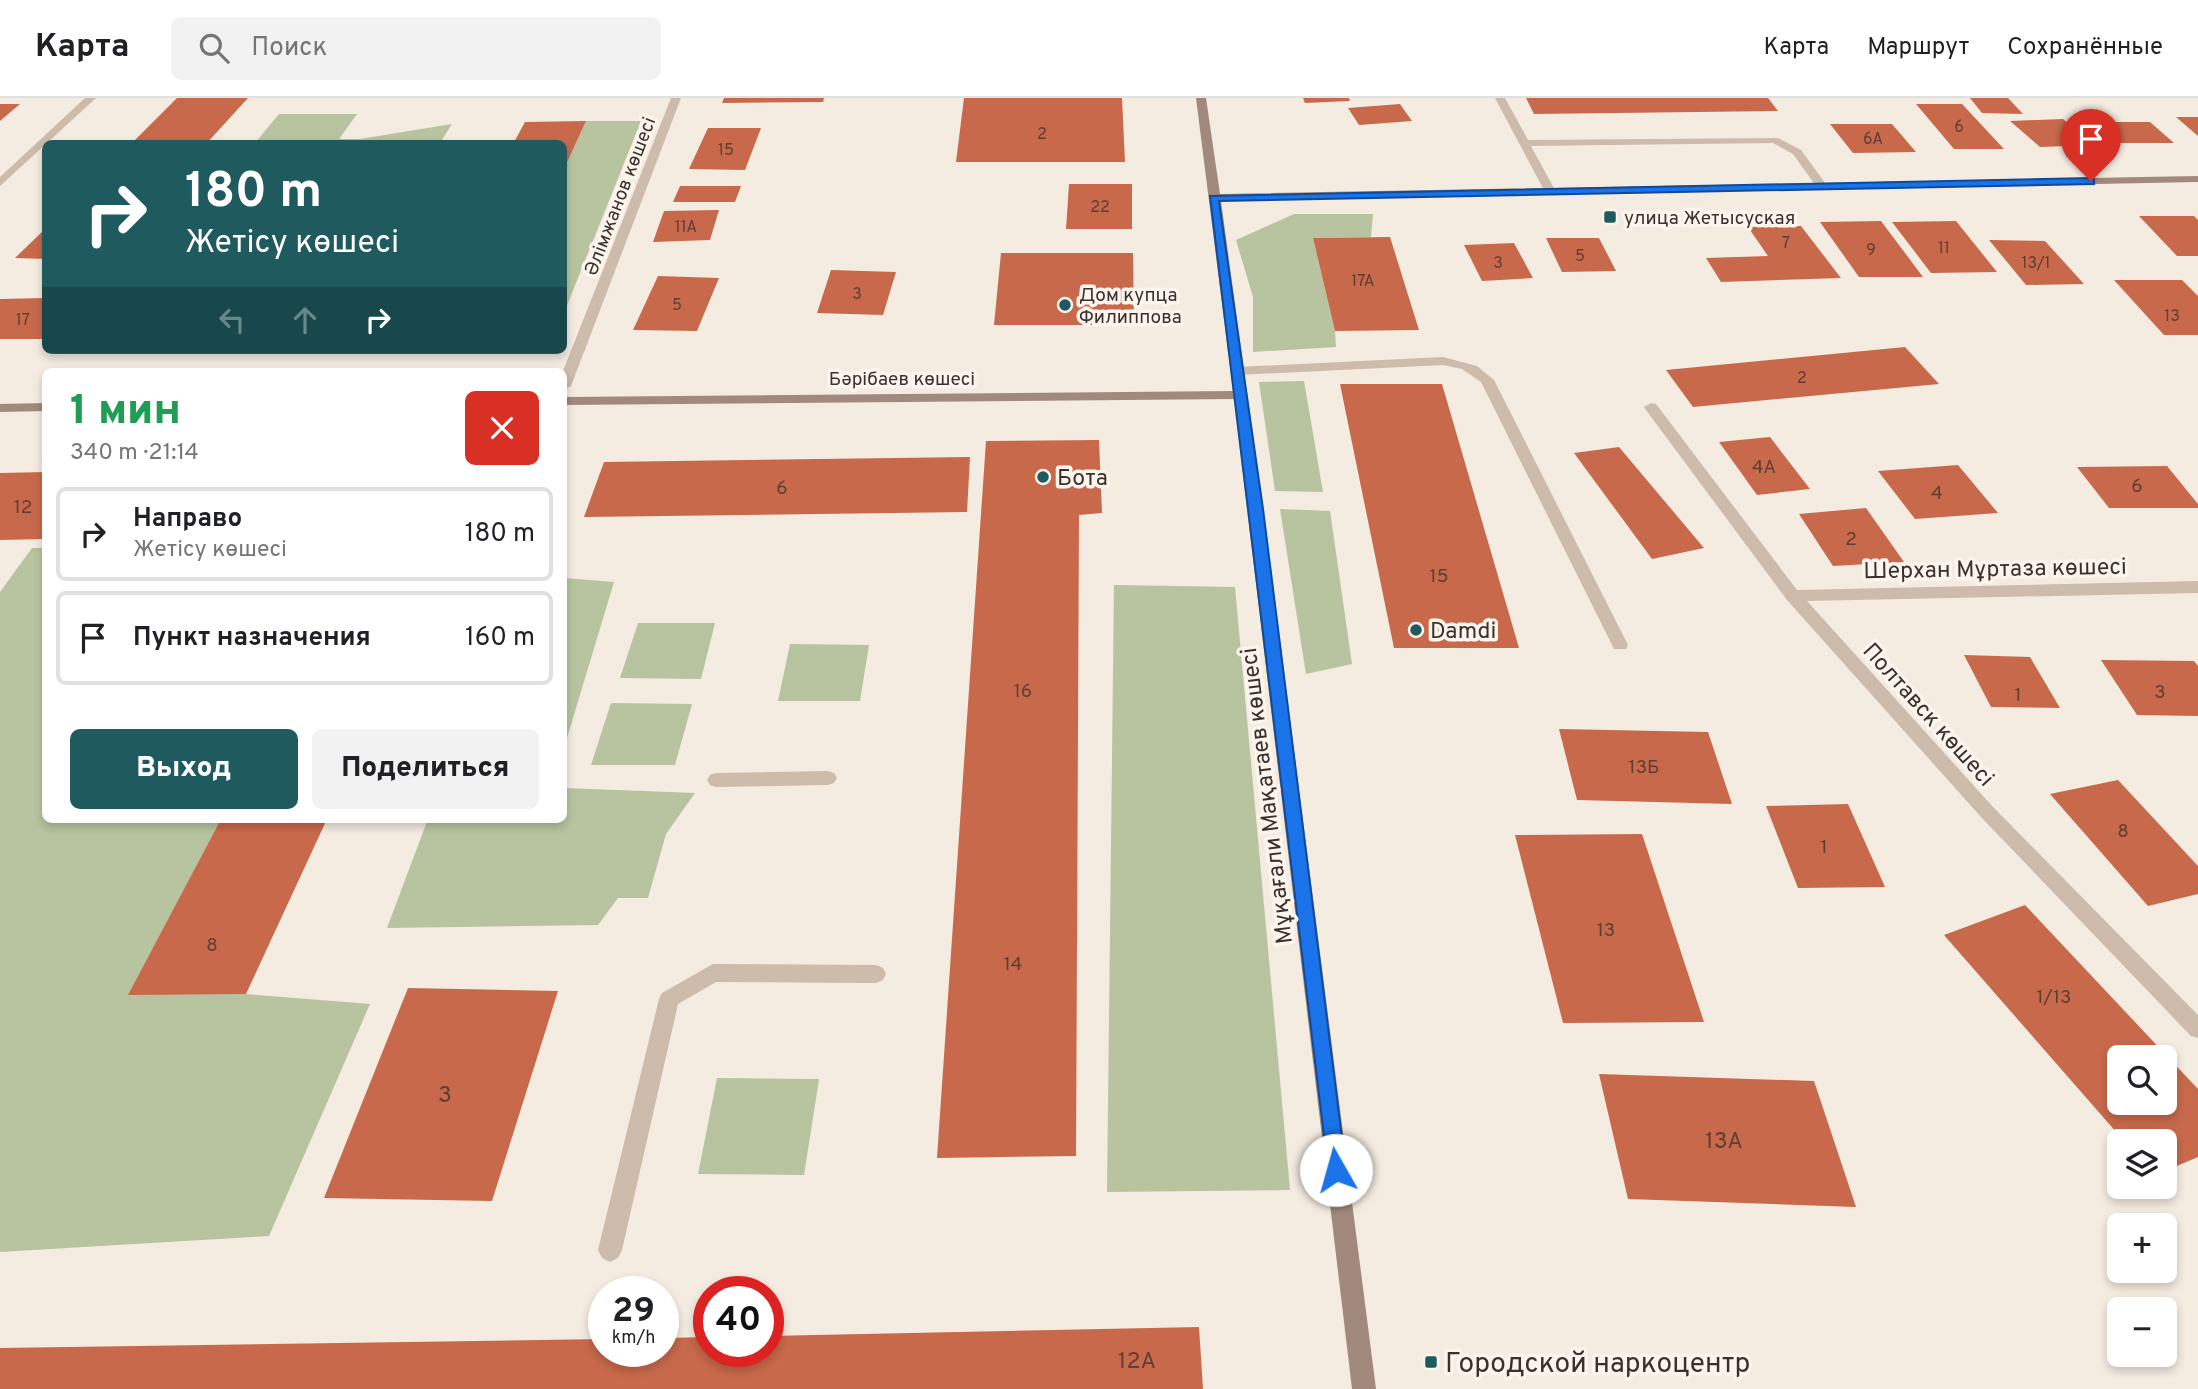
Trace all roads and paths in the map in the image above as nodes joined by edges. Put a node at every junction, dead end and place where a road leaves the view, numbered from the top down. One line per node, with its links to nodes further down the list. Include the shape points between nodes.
1 (91, 98): 5 (street)
2 (676, 98): 14 (street, Әлімжанов көшесі)
3 (1200, 98): 12 (street, Мұқағали Мақатаев көшесі)
4 (1500, 98): 6 (street)
5 (46, 140)
6 (1524, 143): 10 (street, via 1774,140 1797,150); 11 (street)
7 (42, 144): 9 (street)
8 (2198, 180): 10 (street)
9 (0, 183)
10 (1822, 187): 11 (street)
11 (1550, 192): 12 (street)
12 (1214, 198): 13 (street, Мұқағали Мақатаев көшесі)
13 (1237, 371): 15 (street, Мұқағали Мақатаев көшесі); 22 (street, via 1443,361 1477,370 1487,380)
14 (567, 378)
15 (1241, 395): 16 (street, Бәрібаев көшесі); 28 (street, Мұқағали Мақатаев көшесі)
16 (567, 401)
17 (42, 407): 19 (street)
18 (1651, 407): 21 (street, Полтавск көшесі)
19 (0, 408)
20 (2198, 587): 21 (street, Шерхан Мұртаза көшесі)
21 (1793, 596): 26 (street, Полтавск көшесі, via 1987,812)
22 (1620, 645)
23 (828, 778): 24 (street)
24 (716, 780)
25 (876, 974): 27 (street, via 713,973 669,999)
26 (2198, 1030)
27 (610, 1250)
28 (1364, 1389)

